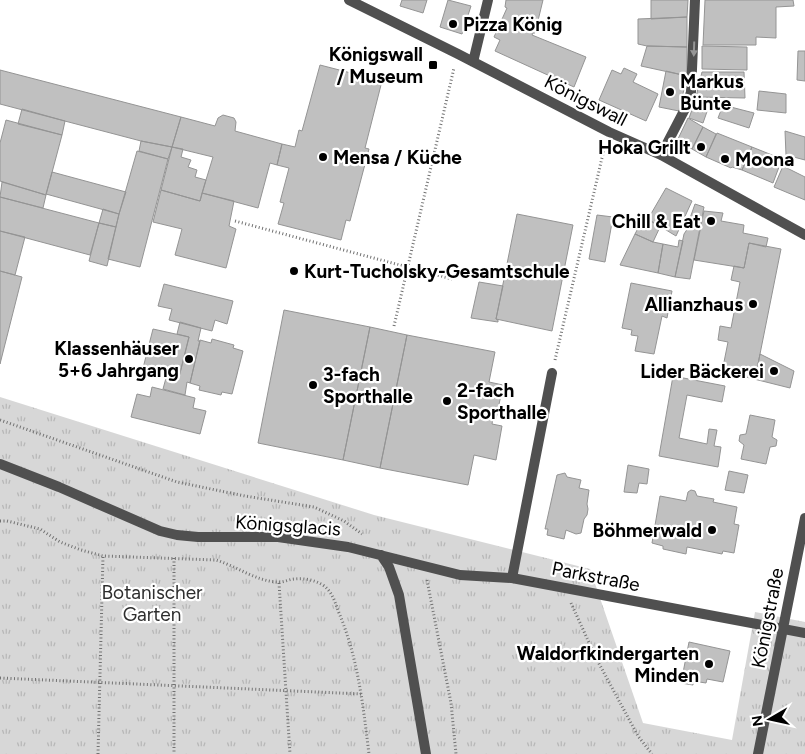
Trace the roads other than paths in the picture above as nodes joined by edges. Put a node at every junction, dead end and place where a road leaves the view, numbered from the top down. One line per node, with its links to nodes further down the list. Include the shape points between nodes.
1 (349, 0): 4 (street, Königswall)
2 (488, 0): 5 (street)
3 (695, 0): 6 (street, one-way to 6, via 691,92)
4 (367, 4): 5 (street, Königswall)
5 (473, 62): 6 (street, Königswall, via 608,132)
6 (661, 155): 7 (street, Königswall)
7 (805, 234)
8 (552, 373): 12 (street)
9 (0, 464): 11 (street, Königsglacis, via 160,531 198,537 278,537)
10 (805, 518): 13 (street, Königstraße)
11 (381, 555): 12 (street, Parkstraße, via 460,574); 15 (street, via 399,595)
12 (512, 578): 13 (street, Parkstraße)
13 (782, 629): 14 (street, Parkstraße); 16 (street, Königstraße)
14 (805, 634)
15 (426, 754)
16 (758, 754)

